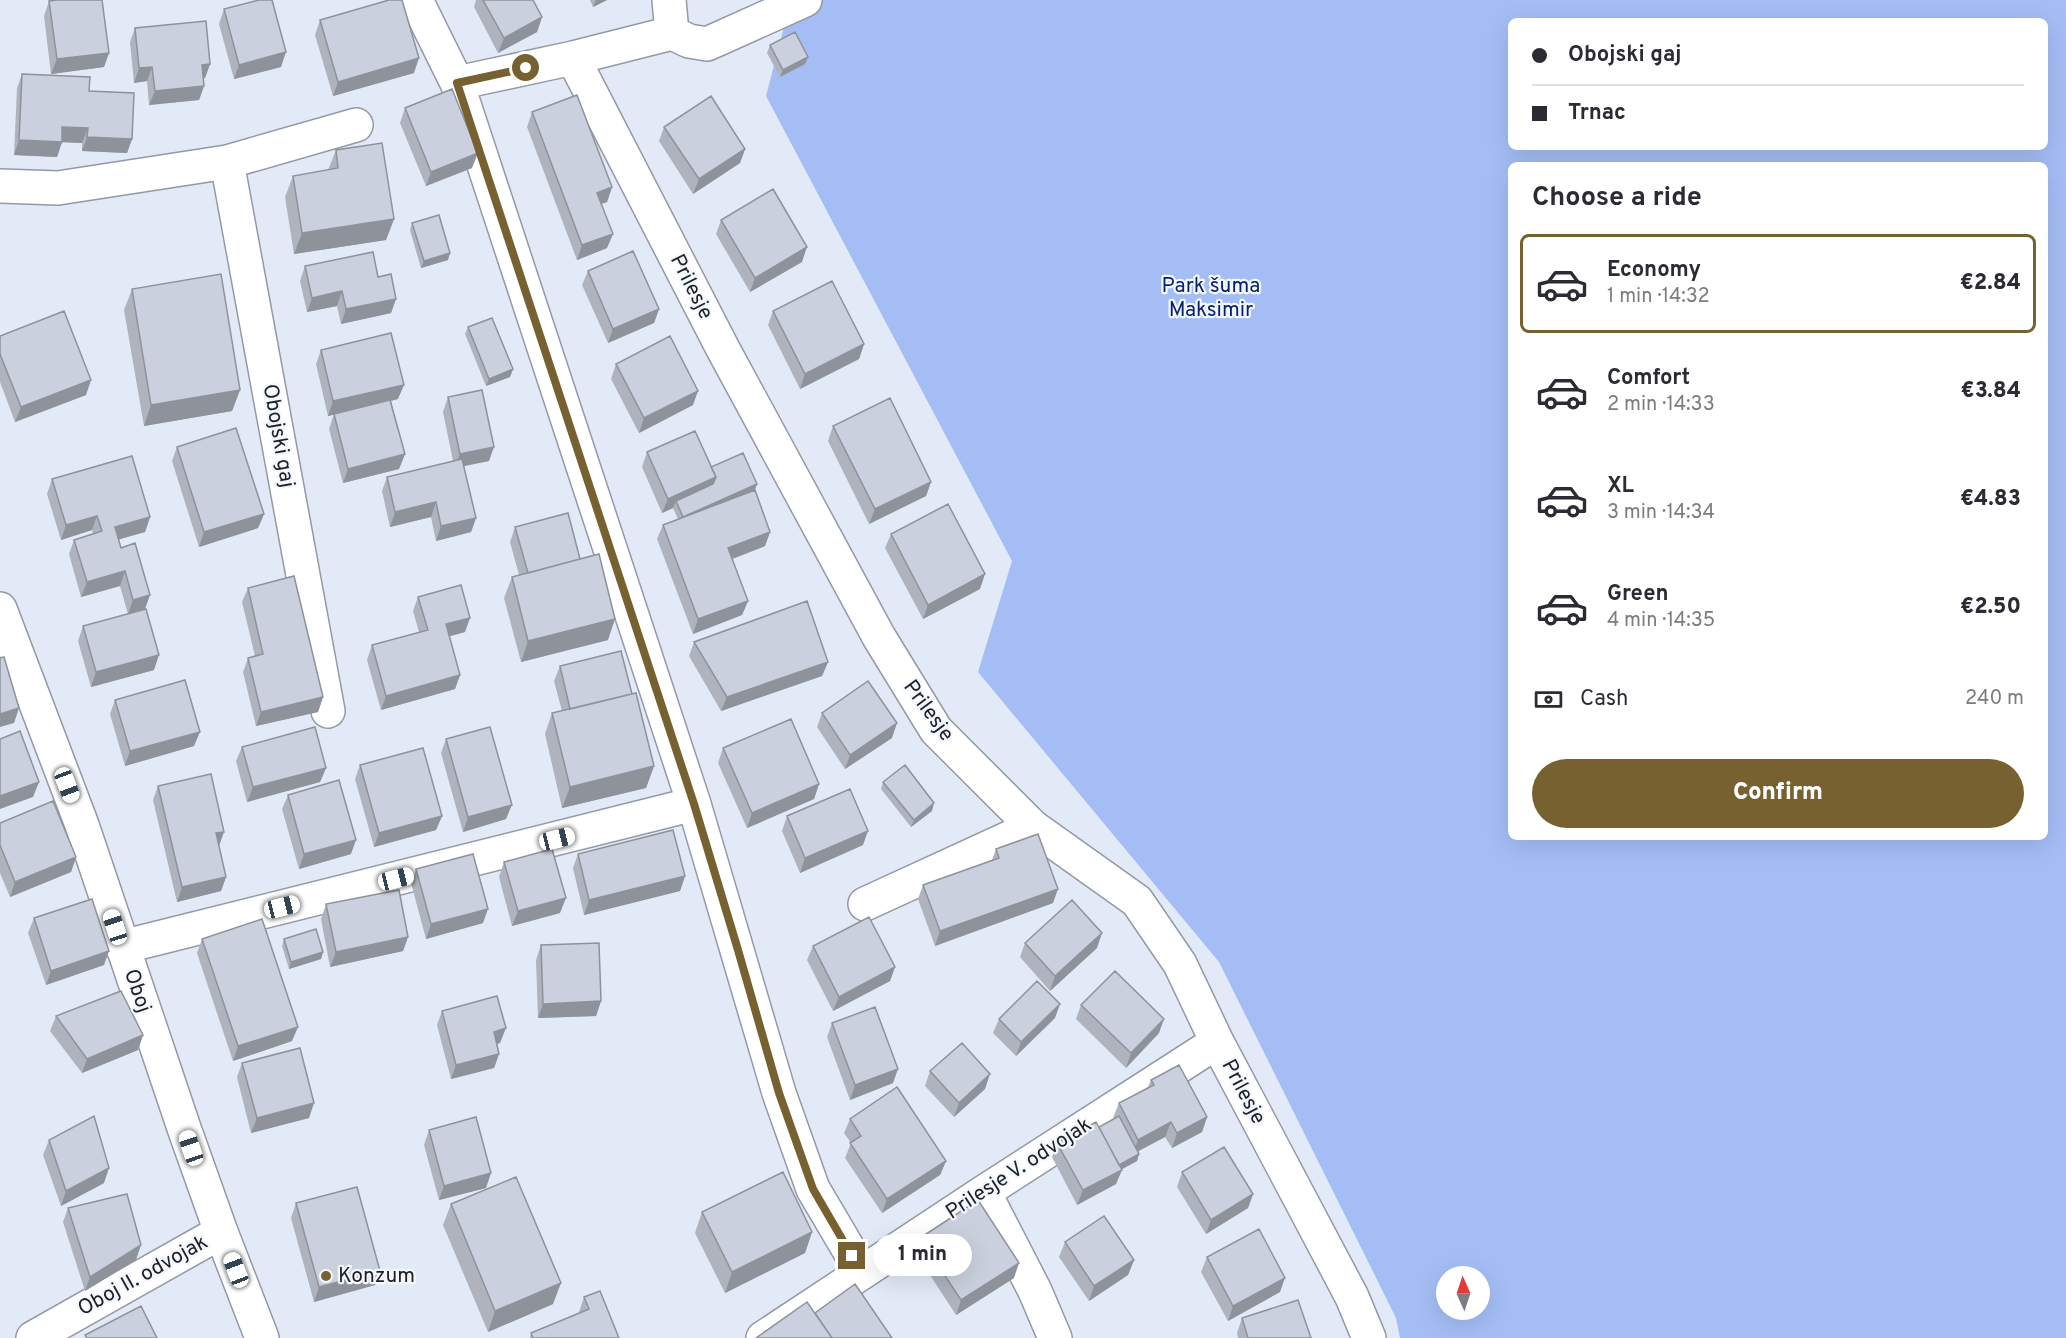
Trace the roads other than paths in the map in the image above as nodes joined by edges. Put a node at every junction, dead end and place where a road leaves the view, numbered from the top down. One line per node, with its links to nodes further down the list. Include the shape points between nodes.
1 (416, 0): 6 (street)
2 (669, 0): 4 (street)
3 (805, 0): 4 (street, via 707,44)
4 (672, 33): 5 (street)
5 (573, 58): 6 (street); 14 (street, Prilesje, via 723,349 879,637 936,729)
6 (457, 83): 13 (street)
7 (356, 125): 8 (street)
8 (227, 162): 9 (street, via 58,188); 12 (street, Obojski gaj)
9 (0, 186)
10 (0, 609): 11 (street, Oboj)
11 (7, 646): 16 (street, Oboj, via 82,825)
12 (328, 711)
13 (694, 804): 16 (street); 20 (street, via 779,1093 813,1189)
14 (1033, 827): 15 (street); 17 (street, Prilesje, via 1137,901 1180,964)
15 (865, 904)
16 (122, 947): 19 (street, Oboj)
17 (1217, 1042): 18 (street, Prilesje V. odvojak); 25 (street, Prilesje, via 1352,1297)
18 (984, 1192): 20 (street, Prilesje V. odvojak); 24 (street)
19 (221, 1232): 21 (street, Oboj II. odvojak); 22 (street, Oboj)
20 (862, 1272): 23 (street, Prilesje V. odvojak)
21 (33, 1338)
22 (262, 1338)
23 (763, 1338)
24 (1055, 1338)
25 (1369, 1338)

